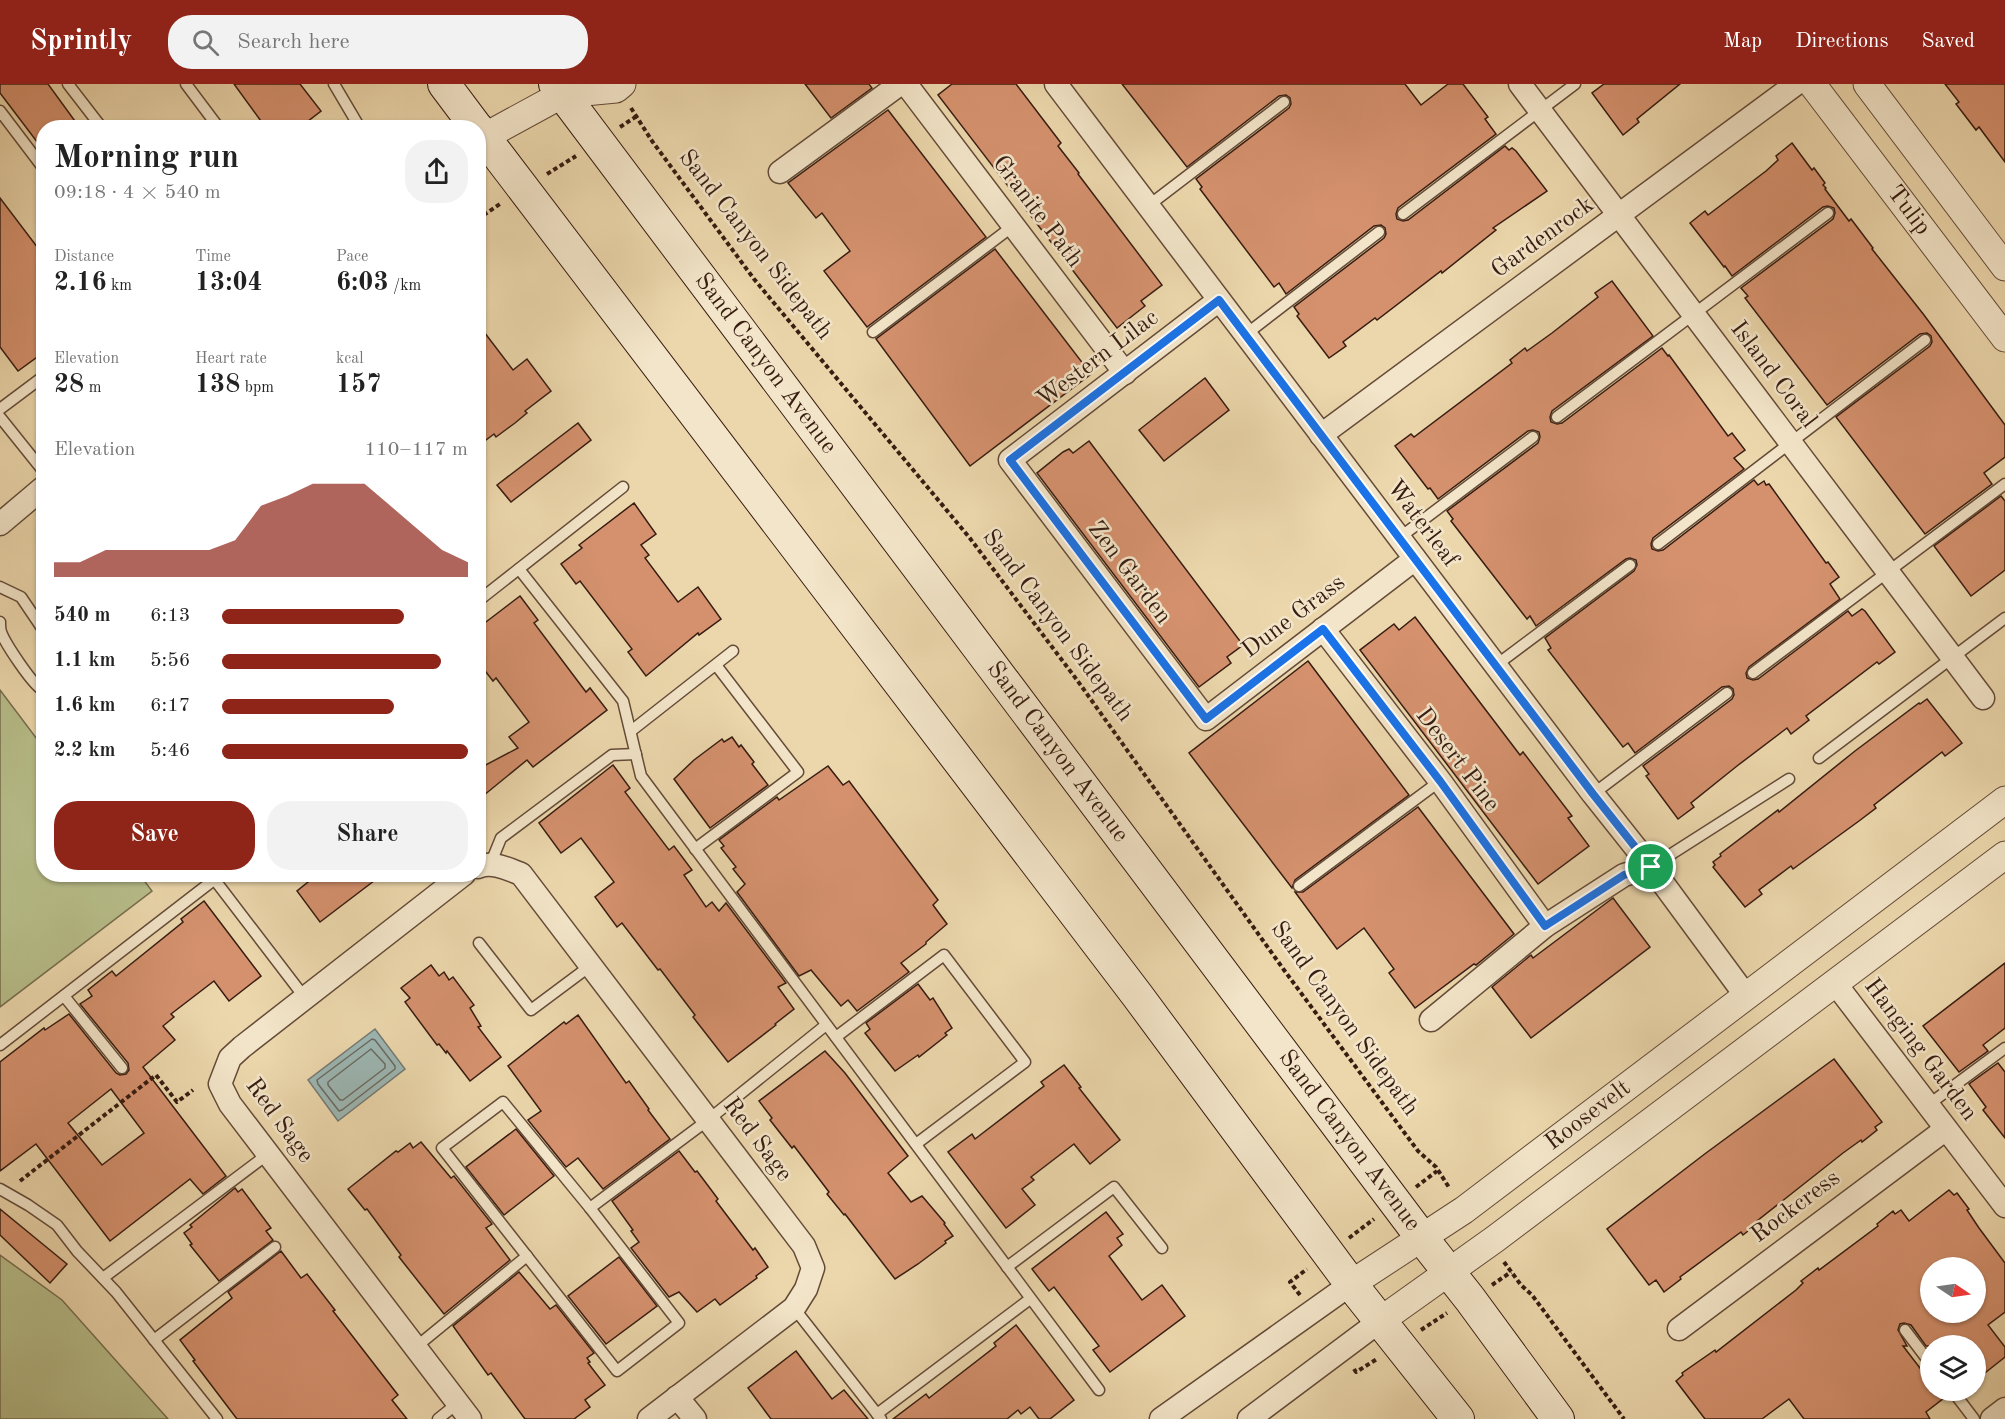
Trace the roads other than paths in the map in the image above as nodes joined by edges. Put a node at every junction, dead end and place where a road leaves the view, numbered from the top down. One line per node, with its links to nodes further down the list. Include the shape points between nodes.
1 (68, 84): 18 (lane)
2 (186, 84): 19 (lane)
3 (334, 84): 20 (lane)
4 (444, 84): 21 (main road)
5 (622, 84): 14 (street, via 616,89)
6 (900, 84): 25 (street)
7 (906, 84): 30 (street, Granite Path)
8 (1056, 84): 26 (street, Waterleaf)
9 (1520, 84): 16 (street, Island Coral)
10 (1575, 84): 16 (lane)
11 (1796, 84): 29 (street, Gardenrock)
12 (1812, 84): 37 (street, Tulip)
13 (1867, 84): 32 (street, Tulip)
14 (562, 87): 22 (street); 111 (main road, Sand Canyon Avenue, via 598,141)
15 (1284, 102): 26 (lane)
16 (1540, 110): 28 (lane); 29 (street, Island Coral)
17 (0, 111): 24 (lane)
18 (96, 120)
19 (213, 120)
20 (355, 120)
21 (470, 120)
22 (486, 131)
23 (486, 142): 118 (main road, via 1130,986)
24 (36, 158)
25 (780, 172)
26 (1148, 206): 33 (street, Waterleaf)
27 (1828, 213): 34 (lane)
28 (1403, 214)
29 (1619, 215): 34 (street, Island Coral); 44 (street, Gardenrock)
30 (1013, 226): 35 (lane); 39 (street, Granite Path)
31 (1379, 232): 36 (lane)
32 (2005, 267)
33 (1219, 300): 36 (street, Waterleaf); 39 (street, Western Lilac)
34 (1694, 315): 43 (lane); 46 (street, Island Coral)
35 (873, 332)
36 (1245, 335): 44 (street, Waterleaf)
37 (2005, 338)
38 (1925, 340): 46 (lane)
39 (1125, 373): 47 (street, Western Lilac)
40 (36, 382): 41 (lane)
41 (0, 409)
42 (0, 417): 48 (lane)
43 (1557, 417)
44 (1321, 435): 53 (street, Waterleaf)
45 (1533, 437): 53 (lane)
46 (1791, 443): 54 (lane); 58 (street, Island Coral)
47 (1010, 460): 73 (street, Zen Garden)
48 (36, 462)
49 (2005, 484): 58 (lane)
50 (623, 487): 57 (lane)
51 (36, 494): 52 (street)
52 (0, 524)
53 (1399, 538): 55 (street, Waterleaf)
54 (1658, 544)
55 (1415, 559): 64 (street, Dune Grass); 68 (street, Waterleaf)
56 (1630, 565): 68 (lane)
57 (519, 569): 60 (lane); 74 (lane, via 623,701)
58 (1888, 572): 66 (street, Island Coral); 69 (lane)
59 (0, 587): 62 (lane, via 21,597)
60 (486, 595)
61 (2005, 618): 66 (lane)
62 (36, 619)
63 (0, 622): 70 (lane, via 1,632)
64 (1323, 629): 73 (street, Dune Grass); 78 (street, Desert Pine)
65 (733, 651): 67 (lane)
66 (1952, 657): 72 (street, Island Coral); 76 (lane)
67 (716, 665): 74 (lane); 81 (lane, via 798,772)
68 (1496, 666): 79 (street, Waterleaf)
69 (1753, 673)
70 (36, 685)
71 (1727, 693): 79 (lane)
72 (1983, 698)
73 (1206, 719)
74 (631, 731): 75 (lane)
75 (636, 754): 81 (lane, via 641,776); 83 (lane, via 612,756 501,838)
76 (1819, 758)
77 (1789, 779): 85 (lane)
78 (1440, 781): 89 (lane); 90 (street, Desert Pine)
79 (1593, 794): 85 (street, Waterleaf)
80 (2005, 800): 95 (street, Roosevelt)
81 (695, 849): 98 (lane)
82 (2005, 855): 93 (street, Roosevelt)
83 (486, 863)
84 (486, 866): 92 (street, Red Sage, via 521,874)
85 (1651, 867): 90 (street, via 1624,875); 95 (street, Waterleaf)
86 (207, 882): 94 (lane)
87 (217, 882): 96 (lane)
88 (454, 882): 96 (street, Red Sage)
89 (1299, 886)
90 (1545, 926): 97 (street)
91 (479, 943): 92 (lane, via 531,1010)
92 (590, 966): 104 (street, Red Sage)
93 (1835, 983): 103 (street, Hanging Garden); 116 (street, Roosevelt)
94 (64, 996): 100 (lane); 102 (lane)
95 (1746, 996): 111 (street, Roosevelt)
96 (305, 998): 107 (street, Red Sage, via 230,1058 220,1084 230,1104)
97 (1431, 1020)
98 (826, 1025): 99 (lane); 104 (lane)
99 (836, 1037): 106 (lane); 106 (lane, via 944,955 1025,1062)
100 (0, 1045)
101 (2005, 1048): 103 (lane)
102 (122, 1068)
103 (1928, 1105): 105 (street, Hanging Garden)
104 (708, 1120): 110 (lane); 120 (street, Red Sage, via 804,1246 813,1268)
105 (1946, 1129): 109 (street, Hanging Garden); 122 (street, Rockcress)
106 (916, 1144): 115 (lane)
107 (268, 1154): 117 (lane); 125 (street, Red Sage)
108 (3, 1190): 117 (lane, via 57,1225)
109 (2005, 1206)
110 (590, 1208): 114 (lane, via 503,1102 442,1148); 114 (lane, via 679,1323 616,1371)
111 (1422, 1238): 116 (main road, Sand Canyon Avenue); 118 (street, Roosevelt)
112 (275, 1247): 124 (lane)
113 (1162, 1248): 115 (lane, via 1114,1187)
114 (527, 1256): 125 (lane)
115 (1007, 1267): 119 (lane)
116 (1450, 1272): 121 (street, Roosevelt); 140 (main road, Sand Canyon Avenue)
117 (103, 1278): 124 (lane)
118 (1351, 1284): 121 (main road); 137 (street, Roosevelt)
119 (1030, 1299): 127 (lane); 132 (lane)
120 (794, 1308): 128 (street, Red Sage); 132 (lane)
121 (1380, 1321): 138 (street, Roosevelt); 139 (main road)
122 (1678, 1329)
123 (1905, 1330): 126 (lane)
124 (154, 1340): 133 (lane)
125 (416, 1347): 131 (street, Red Sage)
126 (1920, 1350)
127 (1099, 1390)
128 (677, 1397): 135 (street, Red Sage); 136 (street)
129 (1960, 1401): 141 (lane)
130 (2005, 1409): 142 (street)
131 (464, 1411): 134 (lane)
132 (879, 1416)
133 (217, 1419)
134 (438, 1419)
135 (649, 1419)
136 (694, 1419)
137 (1161, 1419)
138 (1249, 1419)
139 (1458, 1419)
140 (1558, 1419)
141 (1974, 1419)
142 (1992, 1419)

